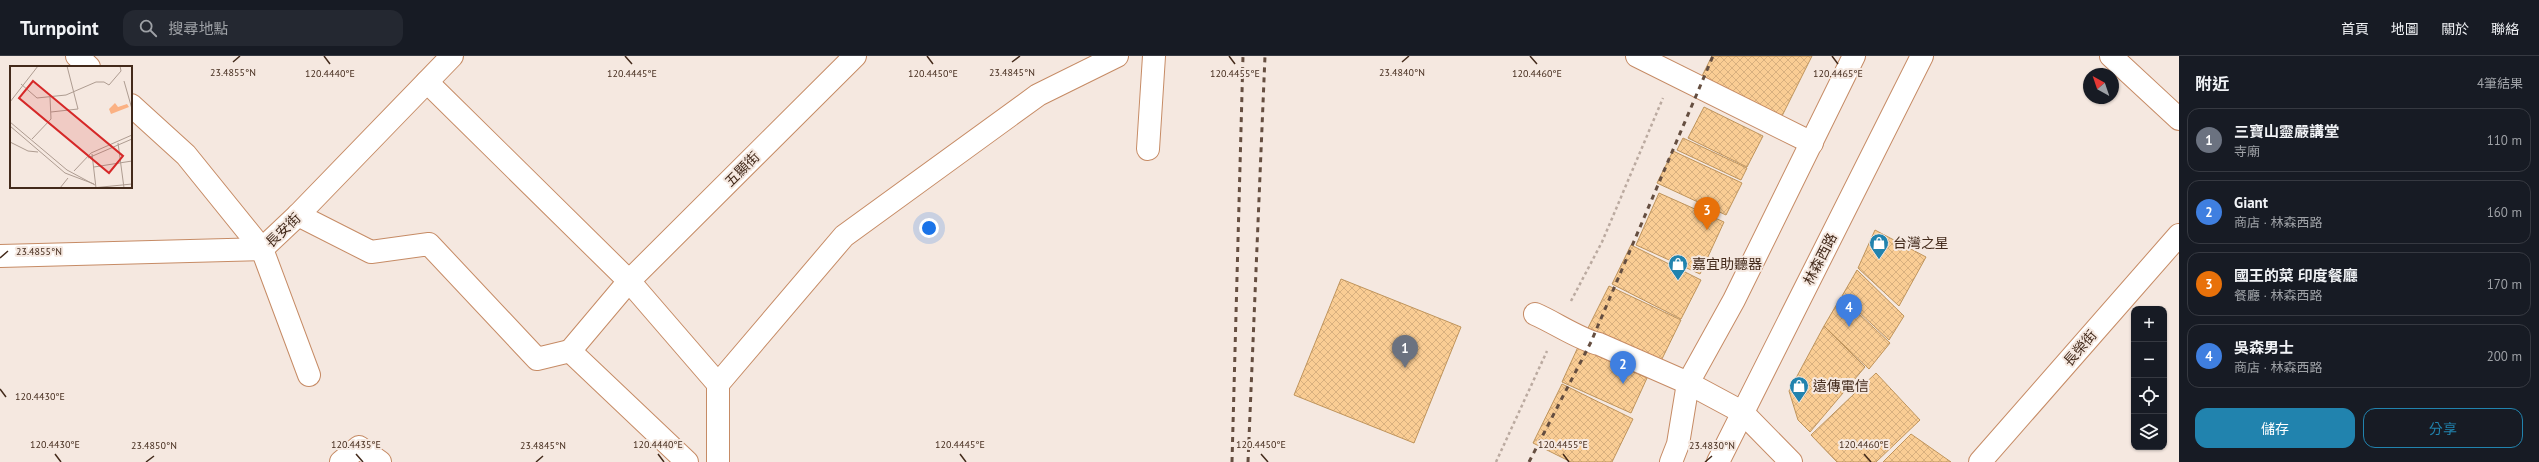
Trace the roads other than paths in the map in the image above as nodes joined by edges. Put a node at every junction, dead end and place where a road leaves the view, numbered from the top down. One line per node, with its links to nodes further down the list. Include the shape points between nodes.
1 (77, 56): 10 (street)
2 (452, 56): 11 (street, 長安街)
3 (1117, 56): 25 (street, via 1038,95 844,236)
4 (1154, 56): 15 (street)
5 (1637, 56): 14 (street)
6 (1854, 56): 14 (street)
7 (1922, 56): 26 (street, 林森西路)
8 (2111, 56): 13 (street)
9 (846, 59): 20 (street, 五顯街)
10 (88, 66)
11 (427, 82): 16 (street, 長安街); 20 (street)
12 (132, 106): 18 (street, via 186,155)
13 (2179, 119)
14 (1812, 143): 24 (street, via 1734,300)
15 (1148, 149)
16 (298, 215): 18 (street, 長安街); 22 (street, via 371,252 430,244 537,359)
17 (2179, 235): 34 (street, 長榮街)
18 (262, 249): 19 (street, 長安街); 23 (street)
19 (0, 256)
20 (629, 281): 22 (street, 五顯街); 25 (street)
21 (1535, 314): 24 (street, via 1590,342)
22 (570, 350): 30 (street)
23 (309, 374)
24 (1688, 383): 26 (street); 32 (street, via 1678,444)
25 (718, 384): 31 (street)
26 (1742, 412): 27 (street); 33 (street, 林森西路)
27 (1786, 457)
28 (342, 462): 29 (street, via 359,447)
29 (380, 462)
30 (687, 462)
31 (718, 462)
32 (1671, 462)
33 (1718, 462)
34 (1980, 462)

